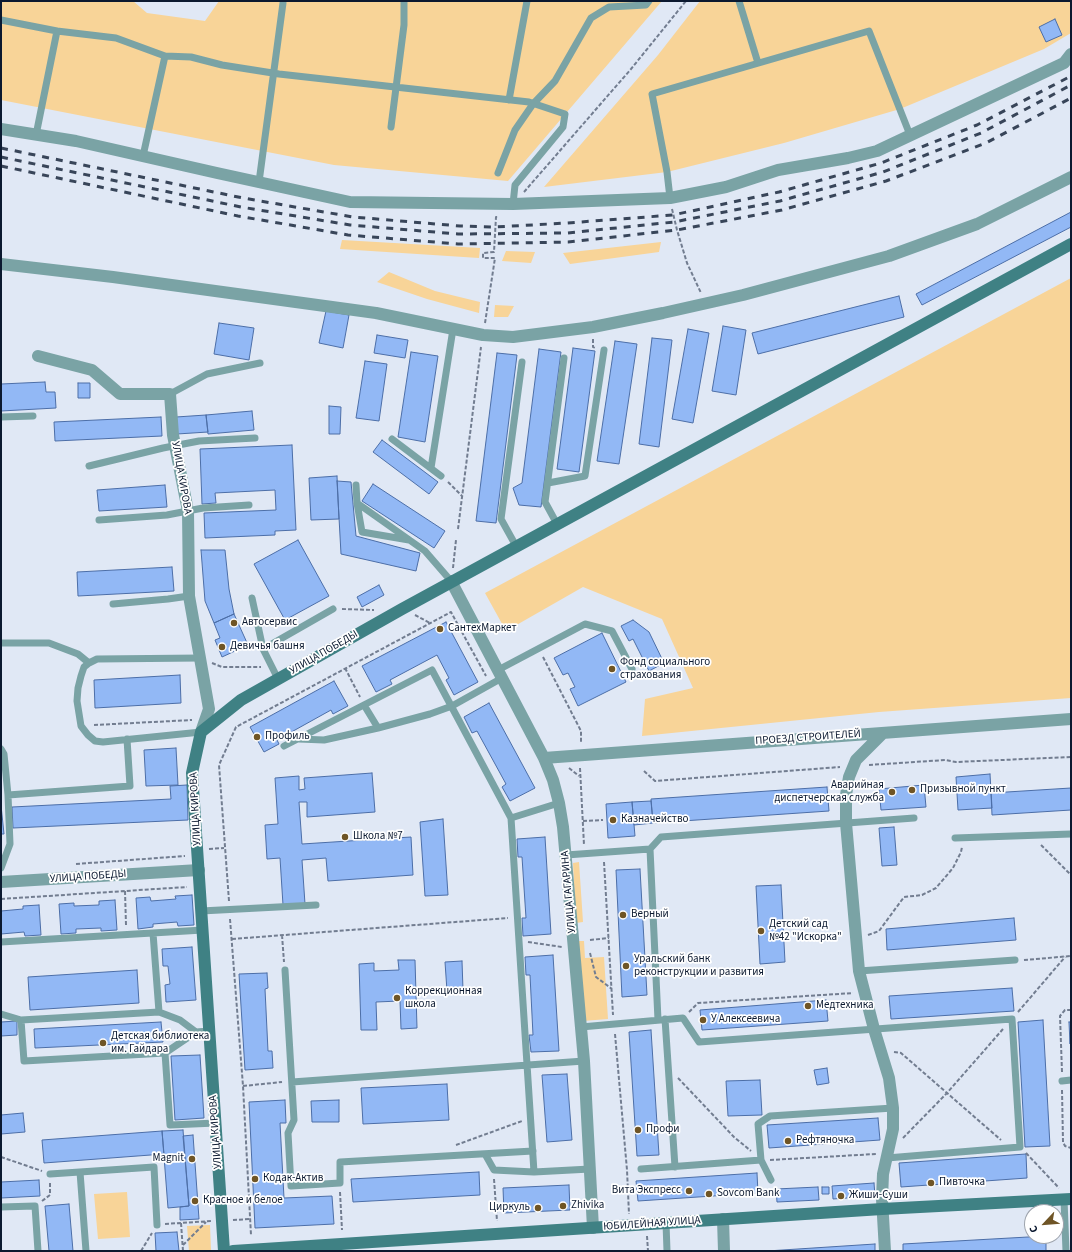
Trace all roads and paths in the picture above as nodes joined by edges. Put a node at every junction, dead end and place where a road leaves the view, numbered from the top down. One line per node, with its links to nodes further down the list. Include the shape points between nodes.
1 (404, 1): 13 (lane, via 404,25)
2 (527, 1): 14 (lane)
3 (649, 1): 15 (lane, via 646,5 609,7 591,18 555,81)
4 (686, 1): 25 (path, via 631,69)
5 (739, 1): 11 (lane)
6 (283, 3): 12 (lane)
7 (1, 20): 8 (lane)
8 (57, 31): 10 (lane, via 116,38); 18 (lane)
9 (1071, 54): 19 (street, via 1064,63)
10 (165, 56): 12 (lane, via 191,57); 20 (lane)
11 (758, 64): 19 (lane, via 869,31); 24 (lane, via 652,94)
12 (273, 73): 13 (lane); 23 (lane)
13 (396, 87): 14 (lane); 16 (lane)
14 (509, 100): 15 (lane)
15 (533, 104): 21 (lane, via 515,130); 25 (lane, via 565,114 563,127 515,185)
16 (391, 127)
17 (1, 129): 18 (street)
18 (36, 134): 20 (street)
19 (910, 135): 24 (street, via 870,153 778,170 726,187)
20 (143, 156): 23 (street)
21 (498, 173)
22 (1070, 176): 29 (street, via 977,224 889,256)
23 (259, 182): 25 (street, via 350,202)
24 (670, 198): 25 (street); 29 (path, via 674,222 687,263)
25 (513, 204)
26 (501, 217): 32 (path, via 496,217 494,252 483,253 483,258 494,258)
27 (1071, 244): 54 (street, УЛИЦА ПОБЕДЫ)
28 (1, 264): 31 (street, via 376,313)
29 (706, 304): 30 (street)
30 (593, 327): 32 (street, via 513,337); 33 (path, via 593,347)
31 (453, 329): 32 (street); 45 (lane)
32 (483, 335): 49 (path)
33 (604, 350): 47 (lane, via 585,476)
34 (38, 356): 38 (street, via 92,370 120,394)
35 (564, 358): 47 (lane)
36 (522, 362): 58 (lane, via 501,519)
37 (260, 363): 38 (lane, via 207,374)
38 (170, 394): 43 (street, УЛИЦА КИРОВА)
39 (33, 416): 40 (lane)
40 (1, 417)
41 (255, 438): 43 (lane, via 199,441)
42 (392, 439): 45 (lane)
43 (175, 446): 44 (lane); 52 (street, УЛИЦА КИРОВА)
44 (89, 466)
45 (431, 468): 46 (lane)
46 (441, 476): 49 (path)
47 (548, 483): 54 (lane, via 545,502)
48 (356, 485): 50 (lane)
49 (462, 496): 55 (path)
50 (357, 503): 56 (lane); 56 (lane, via 362,532)
51 (249, 505): 52 (lane)
52 (188, 511): 53 (lane); 60 (street, УЛИЦА КИРОВА)
53 (99, 520)
54 (557, 524): 58 (street, УЛИЦА ПОБЕДЫ)
55 (458, 529)
56 (411, 540): 59 (lane)
57 (456, 540): 59 (path)
58 (516, 546): 59 (street, УЛИЦА ПОБЕДЫ)
59 (452, 576): 71 (street, УЛИЦА ГАГАРИНА); 72 (street, УЛИЦА ПОБЕДЫ)
60 (189, 596): 62 (lane); 66 (street, УЛИЦА КИРОВА)
61 (252, 598): 65 (lane)
62 (113, 604)
63 (333, 609): 65 (lane)
64 (1, 643): 67 (lane, via 49,643 78,654)
65 (263, 649): 68 (lane)
66 (201, 658): 67 (lane, via 97,660); 68 (path, via 222,667); 80 (street, УЛИЦА КИРОВА, via 209,709)
67 (89, 663): 82 (lane, via 84,667 78,688 77,701 81,726 95,741)
68 (272, 668): 72 (lane)
69 (345, 668): 73 (path, via 452,612); 74 (path); 110 (path, via 236,727 219,766)
70 (632, 669): 71 (lane, via 612,631 585,624)
71 (500, 674): 73 (lane); 86 (street, УЛИЦА ГАГАРИНА)
72 (278, 679): 80 (street, УЛИЦА ПОБЕДЫ, via 242,700)
73 (490, 685): 75 (lane)
74 (364, 705): 75 (lane, via 432,670); 79 (lane); 83 (lane)
75 (452, 706): 79 (lane); 89 (lane)
76 (1071, 719): 81 (street, ПРОЕЗД СТРОИТЕЛЕЙ)
77 (192, 720): 78 (path)
78 (94, 725)
79 (378, 728): 83 (lane, via 324,740)
80 (201, 732): 82 (lane); 103 (street, УЛИЦА КИРОВА, via 192,772)
81 (883, 733): 86 (street, ПРОЕЗД СТРОИТЕЛЕЙ); 93 (street, via 856,760 851,772 846,795)
82 (127, 739): 87 (lane, via 130,786)
83 (298, 739): 84 (lane)
84 (284, 746)
85 (1, 749): 87 (lane, via 4,754)
86 (544, 758): 88 (street, УЛИЦА ГАГАРИНА)
87 (8, 795): 102 (lane, via 10,844)
88 (559, 803): 89 (lane); 99 (street, УЛИЦА ГАГАРИНА)
89 (512, 818): 112 (lane)
90 (914, 818): 93 (lane)
91 (602, 820): 92 (path)
92 (583, 821)
93 (846, 823): 98 (lane, via 661,837); 117 (street)
94 (1071, 834): 95 (lane)
95 (1036, 835): 97 (lane); 104 (path, via 1040,845)
96 (955, 838): 97 (lane)
97 (964, 838): 117 (path, via 962,852 956,863 936,888 922,895 904,897 879,931)
98 (650, 849): 99 (lane); 138 (lane)
99 (566, 855): 139 (street, УЛИЦА ГАГАРИНА)
100 (192, 856): 101 (path)
101 (73, 864)
102 (1, 868)
103 (199, 870): 105 (street, УЛИЦА ПОБЕДЫ); 111 (street, УЛИЦА КИРОВА)
104 (1071, 875)
105 (1, 882)
106 (194, 886): 107 (path)
107 (125, 891): 108 (path); 115 (path)
108 (1, 899)
109 (316, 905): 110 (lane)
110 (230, 909): 111 (lane); 119 (path)
111 (201, 910): 113 (street, УЛИЦА КИРОВА)
112 (518, 917): 116 (path); 121 (lane)
113 (203, 930): 114 (lane); 141 (street, УЛИЦА КИРОВА)
114 (153, 933): 115 (lane); 133 (lane)
115 (126, 935): 122 (lane)
116 (282, 935): 119 (path); 128 (path)
117 (856, 936): 129 (street)
118 (609, 938): 120 (path)
119 (232, 939): 151 (path)
120 (590, 940)
121 (519, 941): 123 (path); 146 (lane)
122 (1, 942)
123 (564, 948)
124 (590, 953): 130 (path, via 596,978)
125 (1071, 956): 126 (path)
126 (1065, 957): 127 (path); 136 (path)
127 (1015, 960): 129 (lane)
128 (285, 970): 150 (lane)
129 (859, 971): 131 (street)
130 (612, 989)
131 (864, 992): 135 (path, via 698,1003); 140 (street)
132 (1071, 1010): 149 (path, via 1065,1010 1060,1016)
133 (158, 1012): 137 (lane); 142 (lane, via 180,1020)
134 (1, 1014): 137 (lane)
135 (683, 1018): 138 (lane); 140 (lane, via 699,1042)
136 (1012, 1019): 140 (lane); 152 (path); 158 (lane)
137 (21, 1020): 144 (lane, via 24,1061)
138 (662, 1020): 139 (lane); 147 (lane)
139 (581, 1027): 145 (street, УЛИЦА ГАГАРИНА)
140 (874, 1029): 143 (street)
141 (209, 1031): 142 (lane); 155 (street, УЛИЦА КИРОВА)
142 (196, 1032): 144 (lane)
143 (880, 1049): 152 (path, via 901,1053); 153 (street, via 889,1078)
144 (165, 1053): 155 (lane, via 170,1125)
145 (584, 1061): 146 (lane); 168 (street, УЛИЦА ГАГАРИНА)
146 (527, 1064): 150 (lane); 154 (lane)
147 (668, 1068): 164 (path, via 734,1137); 165 (lane)
148 (1071, 1080): 149 (lane)
149 (1062, 1081): 159 (path, via 1063,1142)
150 (292, 1082): 151 (path); 173 (lane, via 294,1120 288,1133 291,1186)
151 (242, 1086): 178 (path)
152 (947, 1093): 157 (path); 162 (path)
153 (893, 1108): 162 (street, via 893,1129); 164 (lane, via 770,1116 758,1124)
154 (530, 1118): 156 (path); 160 (lane)
155 (216, 1123): 180 (street, УЛИЦА КИРОВА)
156 (452, 1147)
157 (1011, 1148): 158 (lane); 162 (lane)
158 (1020, 1148): 174 (path)
159 (1071, 1148)
160 (532, 1151): 161 (lane); 170 (lane)
161 (485, 1154): 167 (lane); 173 (lane, via 340,1162)
162 (888, 1156): 164 (path); 177 (street, via 883,1174)
163 (1, 1157): 171 (path)
164 (761, 1160): 165 (lane); 172 (lane)
165 (675, 1167): 166 (lane)
166 (641, 1169)
167 (494, 1170): 170 (lane); 181 (path)
168 (590, 1170): 170 (lane); 186 (street, УЛИЦА ГАГАРИНА)
169 (80, 1172): 171 (lane); 185 (lane, via 154,1167); 191 (lane)
170 (534, 1172)
171 (50, 1174): 175 (path, via 50,1195)
172 (771, 1180)
173 (340, 1183): 187 (path)
174 (1065, 1196): 177 (street, ЮБИЛЕЙНАЯ УЛИЦА); 199 (lane)
175 (35, 1206): 176 (lane); 190 (lane)
176 (1, 1207)
177 (882, 1209): 179 (street, ЮБИЛЕЙНАЯ УЛИЦА); 198 (street)
178 (250, 1219): 180 (path); 188 (path)
179 (723, 1219): 184 (street, ЮБИЛЕЙНАЯ УЛИЦА); 197 (street)
180 (222, 1221): 182 (path); 194 (street, УЛИЦА КИРОВА)
181 (497, 1221)
182 (206, 1222): 183 (path); 189 (path)
183 (181, 1223): 185 (path); 189 (path)
184 (666, 1223): 186 (street, ЮБИЛЕЙНАЯ УЛИЦА); 196 (lane)
185 (157, 1225): 192 (path)
186 (593, 1228): 195 (street, ЮБИЛЕЙНАЯ УЛИЦА)
187 (342, 1230)
188 (251, 1235)
189 (183, 1245): 193 (path)
190 (38, 1251)
191 (86, 1251)
192 (141, 1251)
193 (183, 1251)
194 (224, 1251)
195 (233, 1251)
196 (667, 1251)
197 (724, 1251)
198 (885, 1251)
199 (1066, 1251)

